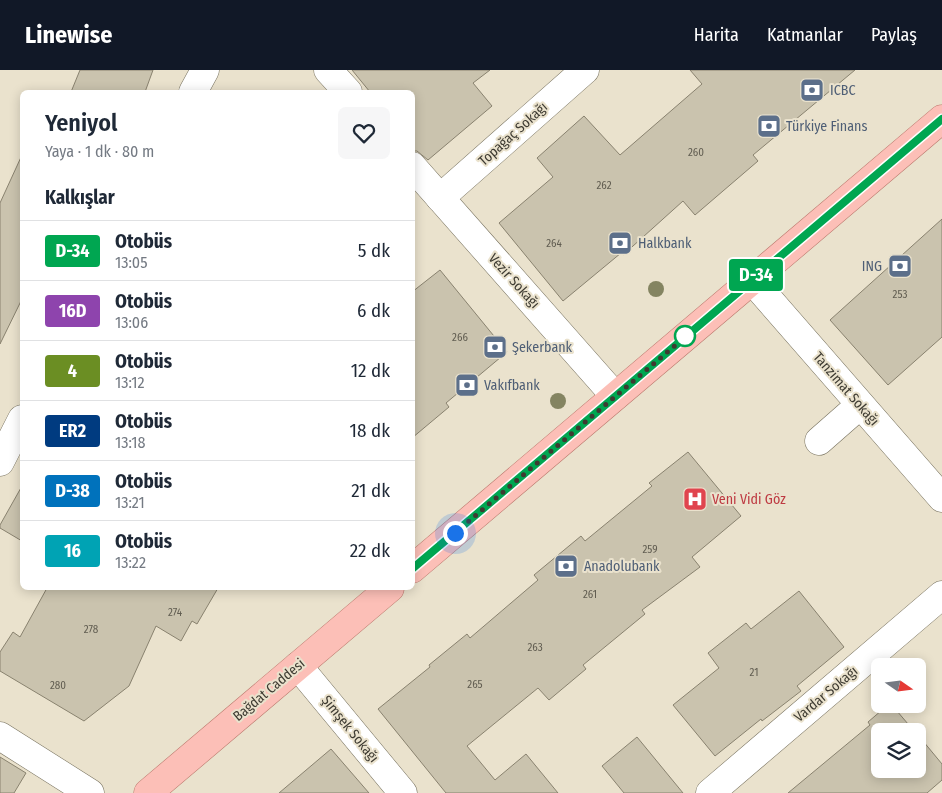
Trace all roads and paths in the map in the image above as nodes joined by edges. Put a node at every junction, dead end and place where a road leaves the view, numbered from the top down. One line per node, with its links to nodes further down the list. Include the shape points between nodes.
1 (205, 70): 4 (street)
2 (328, 70): 5 (street)
3 (585, 70): 8 (street, Topağaç Sokağı)
4 (194, 90)
5 (346, 90)
6 (942, 118): 9 (main road)
7 (415, 169): 8 (street, Vezir Sokağı)
8 (440, 198): 10 (street, Vezir Sokağı)
9 (751, 279): 10 (main road); 11 (street, Tanzimat Sokağı)
10 (616, 396): 16 (main road)
11 (860, 405): 13 (street); 15 (street, Tanzimat Sokağı)
12 (20, 423): 14 (street)
13 (819, 441)
14 (0, 462)
15 (942, 498)
16 (415, 566)
17 (388, 590): 19 (main road, Bağdat Caddesi)
18 (942, 595): 24 (street, Vardar Sokağı)
19 (298, 666): 22 (main road, Bağdat Caddesi); 23 (street, Şimşek Sokağı)
20 (0, 736): 21 (street)
21 (90, 793)
22 (148, 793)
23 (403, 793)
24 (710, 793)

